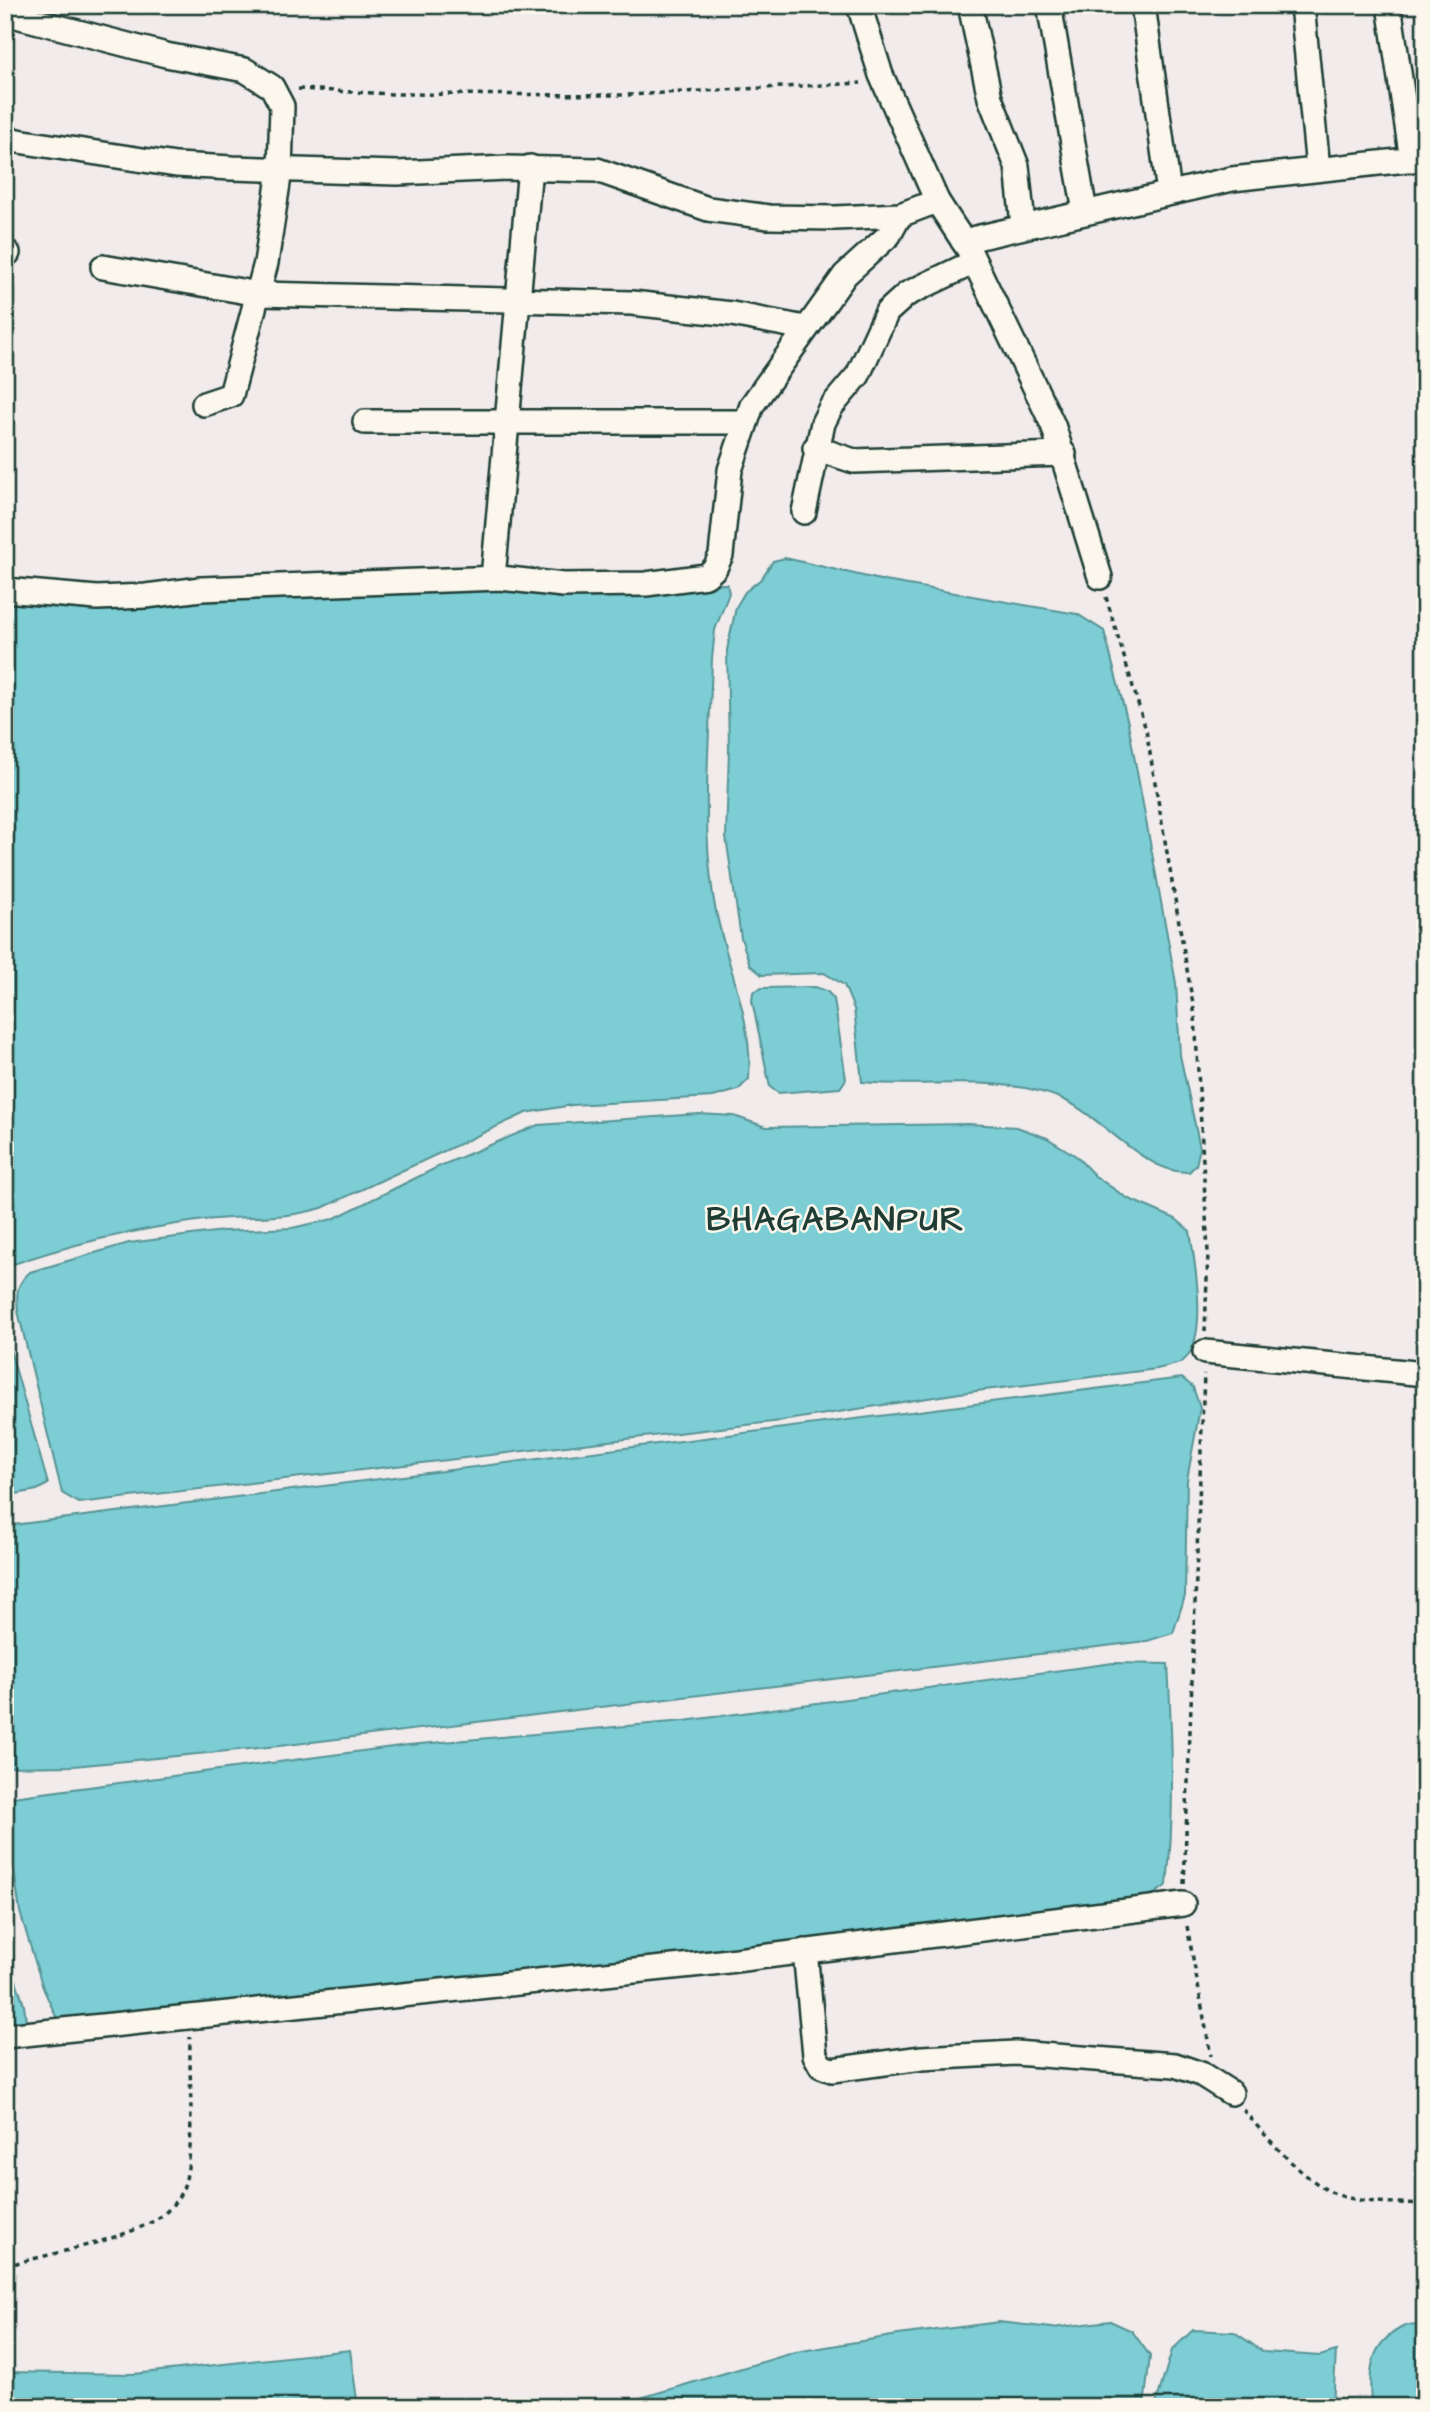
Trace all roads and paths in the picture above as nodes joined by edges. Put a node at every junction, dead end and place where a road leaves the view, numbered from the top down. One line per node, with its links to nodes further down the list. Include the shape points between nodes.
1 (859, 5): 16 (street, via 881,75)
2 (970, 5): 19 (street, via 990,98 1017,166)
3 (1049, 5): 17 (street)
4 (1143, 5): 15 (street)
5 (1302, 5): 13 (street)
6 (1389, 5): 11 (street)
7 (5, 13): 9 (street, via 154,52 245,70)
8 (867, 82): 9 (path, via 626,95 391,94)
9 (272, 87): 14 (street, via 282,106)
10 (5, 139): 14 (street, via 176,165)
11 (1418, 159): 13 (street)
12 (530, 167): 14 (street, via 397,173); 18 (street, via 597,170 708,209 769,217); 24 (street)
13 (1318, 169): 15 (street, via 1232,179)
14 (280, 170): 23 (street)
15 (1169, 194): 17 (street)
16 (937, 201): 18 (street); 20 (street)
17 (1085, 212): 19 (street)
18 (900, 215): 25 (street, via 888,235 845,275)
19 (1023, 225): 20 (street)
20 (963, 241): 21 (street)
21 (974, 262): 30 (street, via 895,302 858,374 831,407); 31 (street)
22 (103, 267): 23 (street)
23 (260, 294): 24 (street); 26 (street, via 235,386 230,395)
24 (518, 301): 25 (street, via 645,305); 28 (street)
25 (806, 328): 29 (street, via 760,390)
26 (204, 404)
27 (365, 422): 28 (street)
28 (507, 422): 29 (street); 34 (street)
29 (744, 422): 34 (street, via 730,470 721,555 706,576 646,584)
30 (815, 448): 31 (street, via 854,461); 32 (street)
31 (1064, 454): 33 (street)
32 (804, 512)
33 (1100, 577): 36 (path, via 1146,730 1195,1016 1208,1252)
34 (493, 578): 35 (street, via 201,589 122,598)
35 (5, 590)
36 (1205, 1352): 37 (street); 38 (path)
37 (1425, 1374)
38 (1183, 1904): 39 (street); 42 (path, via 1203,2027 1210,2054)
39 (805, 1951): 40 (street); 42 (street, via 815,2055 821,2066 832,2070 922,2058 1015,2053 1175,2065)
40 (190, 2017): 41 (street); 44 (path, via 188,2162 184,2185 172,2206 137,2228)
41 (5, 2036)
42 (1231, 2093): 43 (path, via 1259,2129 1328,2190 1365,2200)
43 (1425, 2204)
44 (5, 2266)

